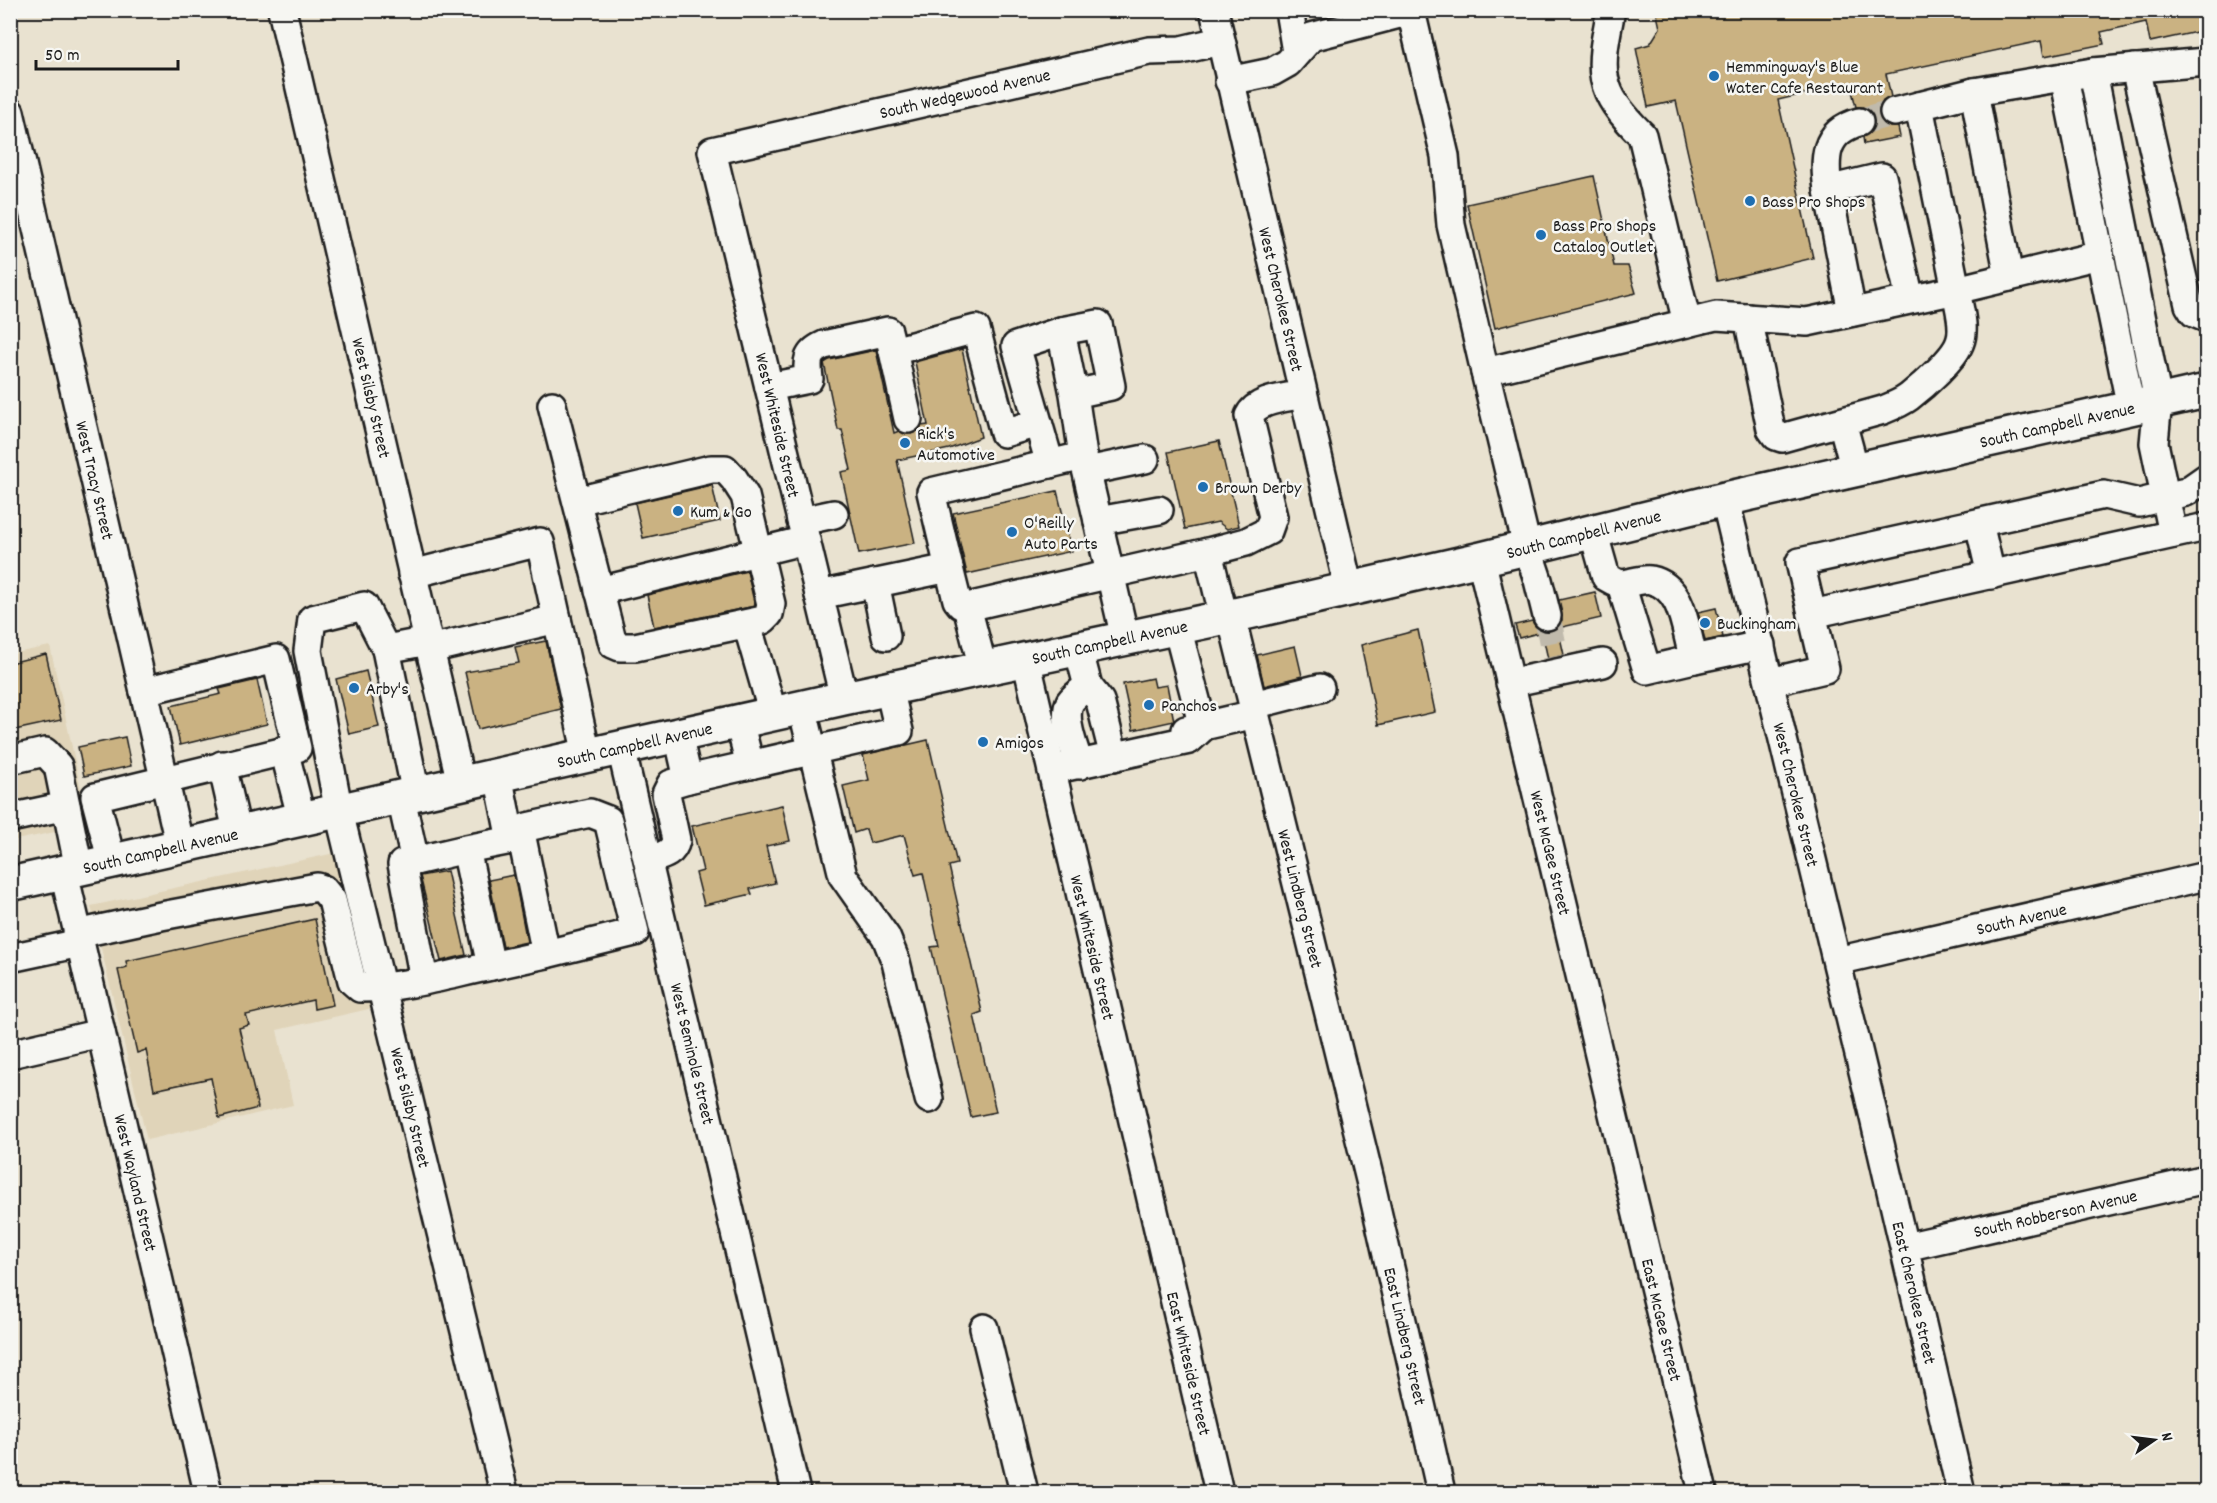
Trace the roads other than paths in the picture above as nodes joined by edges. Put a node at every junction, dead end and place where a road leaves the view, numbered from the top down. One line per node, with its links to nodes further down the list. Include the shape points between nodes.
1 (282, 10): 59 (street, West Silsby Street)
2 (1214, 10): 6 (street, West Cherokee Street)
3 (1289, 10): 7 (street)
4 (1611, 10): 25 (street, via 1602,60 1603,77 1623,117 1642,135)
5 (1412, 11): 7 (street, via 1311,37); 28 (street, via 1444,156 1451,225)
6 (1220, 40): 12 (street, West Cherokee Street); 16 (street, South Wedgewood Avenue, via 1181,50 1149,51)
7 (1296, 52): 12 (street, via 1288,63 1272,72)
8 (2206, 62): 9 (street)
9 (2135, 68): 10 (street); 24 (street, via 2189,305 2194,313)
10 (2092, 72): 11 (street); 34 (street)
11 (2064, 77): 13 (street); 18 (street)
12 (1229, 81): 32 (street, West Cherokee Street)
13 (1974, 92): 19 (street); 20 (street, via 1906,109)
14 (10, 112): 89 (street, West Tracy Street)
15 (1859, 122): 17 (street, via 1848,125 1834,137 1826,153)
16 (712, 151): 29 (street, West Whiteside Street)
17 (1828, 190): 21 (street, via 1882,177); 22 (street)
18 (2100, 255): 19 (street); 34 (street)
19 (2009, 277): 20 (street)
20 (1956, 290): 21 (street); 36 (street, via 1962,331 1954,353 1898,404)
21 (1910, 299): 22 (street)
22 (1852, 312): 23 (street, via 1807,322)
23 (1748, 318): 25 (street, via 1716,316); 36 (street, via 1771,429 1776,436 1782,438)
24 (2206, 318)
25 (1686, 323): 28 (street)
26 (1061, 331): 31 (street); 31 (street, via 1098,324 1111,386); 37 (street, via 1016,346)
27 (893, 351): 29 (street, via 888,332 824,345 810,355 809,379); 35 (street); 37 (street, via 976,329 1004,433)
28 (1485, 372): 54 (street)
29 (769, 387): 51 (street, West Whiteside Street)
30 (2206, 391): 34 (main road, South Campbell Avenue)
31 (1074, 394): 40 (street)
32 (1303, 394): 56 (street, via 1259,405 1249,416 1273,517 1268,531 1246,542); 64 (street, West Cherokee Street)
33 (552, 405): 45 (street)
34 (2144, 405): 41 (main road, South Campbell Avenue); 43 (street)
35 (908, 419)
36 (1842, 422): 41 (street)
37 (1038, 423): 39 (street)
38 (1145, 459): 40 (street)
39 (1050, 464): 40 (street); 58 (street, via 931,492)
40 (1085, 464): 48 (street)
41 (1855, 470): 44 (main road, South Campbell Avenue)
42 (2206, 478): 43 (street, via 2186,492)
43 (2165, 497): 49 (street, via 2139,503 2104,495); 53 (street)
44 (1725, 499): 52 (main road, South Campbell Avenue); 77 (street, West Cherokee Street)
45 (577, 501): 55 (street, via 725,469 745,496); 65 (street)
46 (1159, 510): 48 (street)
47 (834, 514): 51 (street)
48 (1098, 521): 60 (street)
49 (1979, 523): 61 (street); 68 (street, via 1800,562)
50 (2206, 527): 53 (street)
51 (803, 530): 55 (street); 66 (street, West Whiteside Street)
52 (1593, 531): 54 (main road, South Campbell Avenue); 63 (street, via 1606,577)
53 (2173, 534): 61 (street)
54 (1527, 547): 57 (main road, South Campbell Avenue); 69 (street)
55 (758, 550): 65 (street); 72 (street, via 770,614)
56 (1208, 552): 60 (street); 70 (street, West Lindberg Street)
57 (1481, 559): 64 (main road, South Campbell Avenue); 85 (street, West McGee Street)
58 (949, 568): 62 (street); 67 (street, via 957,600)
59 (412, 574): 71 (street, via 540,542); 76 (street, West Silsby Street)
60 (1111, 575): 67 (street); 75 (street)
61 (1991, 575): 68 (street)
62 (875, 584): 66 (street); 74 (street)
63 (1621, 584): 81 (street, via 1650,579 1667,587 1682,609); 81 (street, via 1647,670)
64 (1349, 589): 70 (main road, South Campbell Avenue)
65 (599, 591): 72 (street, via 613,644 620,647)
66 (819, 595): 90 (street, West Whiteside Street)
67 (967, 606): 83 (street)
68 (1812, 614): 84 (street, via 1825,669)
69 (1547, 616)
70 (1228, 617): 73 (main road, South Campbell Avenue); 91 (street, West Lindberg Street)
71 (557, 619): 76 (street); 99 (street)
72 (747, 624): 92 (street)
73 (1177, 627): 75 (main road, South Campbell Avenue); 94 (street)
74 (886, 636)
75 (1125, 638): 78 (main road, South Campbell Avenue)
76 (429, 645): 79 (street); 109 (street, West Silsby Street)
77 (1761, 645): 81 (street); 84 (street, West Cherokee Street)
78 (1078, 648): 80 (main road, South Campbell Avenue); 86 (street)
79 (386, 649): 110 (street); 112 (street, West Silsby Street, via 364,606 312,619 308,651)
80 (1026, 659): 83 (main road, South Campbell Avenue); 105 (street, West Whiteside Street)
81 (1694, 659)
82 (1603, 663): 85 (street, via 1557,666)
83 (983, 668): 87 (main road, South Campbell Avenue)
84 (1770, 682): 132 (street, West Cherokee Street)
85 (1510, 683): 140 (street, West McGee Street)
86 (1089, 686): 100 (street, via 1100,701); 104 (street, via 1070,702 1068,720)
87 (889, 688): 90 (main road, South Campbell Avenue); 98 (street, via 899,731)
88 (1320, 688): 91 (street)
89 (144, 691): 97 (street, via 276,660 297,748); 107 (street, West Tracy Street)
90 (844, 698): 92 (main road, South Campbell Avenue)
91 (1254, 709): 94 (street); 142 (street, West Lindberg Street)
92 (788, 711): 93 (main road, South Campbell Avenue); 98 (street)
93 (739, 721): 95 (main road, South Campbell Avenue); 103 (street)
94 (1203, 727): 100 (street, via 1189,740)
95 (678, 735): 96 (main road, South Campbell Avenue); 108 (street)
96 (621, 748): 99 (main road, South Campbell Avenue); 119 (street, West Seminole Street)
97 (284, 750): 102 (street); 114 (street)
98 (813, 750): 103 (street); 139 (street, via 843,876 886,937 896,962)
99 (587, 755): 106 (main road, South Campbell Avenue)
100 (1119, 756): 104 (street)
101 (10, 760): 111 (street, West Wayland Street, via 45,752 58,766)
102 (222, 765): 107 (street); 115 (street)
103 (750, 765): 108 (street)
104 (1080, 765): 105 (street)
105 (1052, 770): 143 (street, West Whiteside Street)
106 (498, 775): 109 (main road, South Campbell Avenue); 116 (street)
107 (164, 779): 117 (street, West Tracy Street); 121 (street, via 95,797)
108 (688, 780): 119 (street, via 671,784 666,794 675,845 667,854)
109 (461, 783): 110 (main road, South Campbell Avenue)
110 (409, 796): 112 (main road, South Campbell Avenue); 120 (street)
111 (66, 806): 113 (street); 122 (street, West Wayland Street)
112 (339, 812): 114 (main road, South Campbell Avenue); 125 (street, West Silsby Street)
113 (10, 818)
114 (303, 820): 115 (main road, South Campbell Avenue)
115 (238, 835): 117 (main road, South Campbell Avenue)
116 (517, 839): 118 (street); 128 (street, via 527,827 590,813 608,820); 130 (street)
117 (180, 848): 121 (main road, South Campbell Avenue)
118 (466, 849): 120 (street); 133 (street)
119 (648, 860): 127 (street, West Seminole Street)
120 (415, 861): 134 (street, via 402,864)
121 (112, 862): 122 (main road, South Campbell Avenue)
122 (71, 871): 124 (main road, South Campbell Avenue); 129 (street, West Wayland Street)
123 (2206, 876): 132 (street, South Avenue)
124 (10, 884)
125 (357, 888): 126 (street); 135 (street, West Silsby Street)
126 (329, 894): 129 (street, via 317,887 161,916); 135 (street, via 352,981 360,988)
127 (663, 925): 128 (street); 148 (street, West Seminole Street)
128 (635, 932): 130 (street)
129 (79, 939): 131 (street); 136 (street, West Wayland Street)
130 (546, 954): 133 (street)
131 (10, 958)
132 (1837, 961): 138 (street, West Cherokee Street)
133 (491, 966): 134 (street)
134 (424, 980): 135 (street)
135 (381, 988): 147 (street, West Silsby Street)
136 (101, 1033): 137 (street); 146 (street, West Wayland Street)
137 (10, 1054)
138 (1868, 1092): 144 (street, East Cherokee Street)
139 (929, 1099)
140 (1621, 1146): 152 (street, East McGee Street)
141 (2206, 1179): 144 (street, South Robberson Avenue)
142 (1370, 1180): 151 (street, East Lindberg Street)
143 (1158, 1235): 150 (street, East Whiteside Street)
144 (1905, 1247): 153 (street, East Cherokee Street)
145 (984, 1328): 149 (street)
146 (208, 1492)
147 (504, 1492)
148 (796, 1492)
149 (1024, 1492)
150 (1219, 1492)
151 (1441, 1492)
152 (1703, 1492)
153 (1961, 1492)

